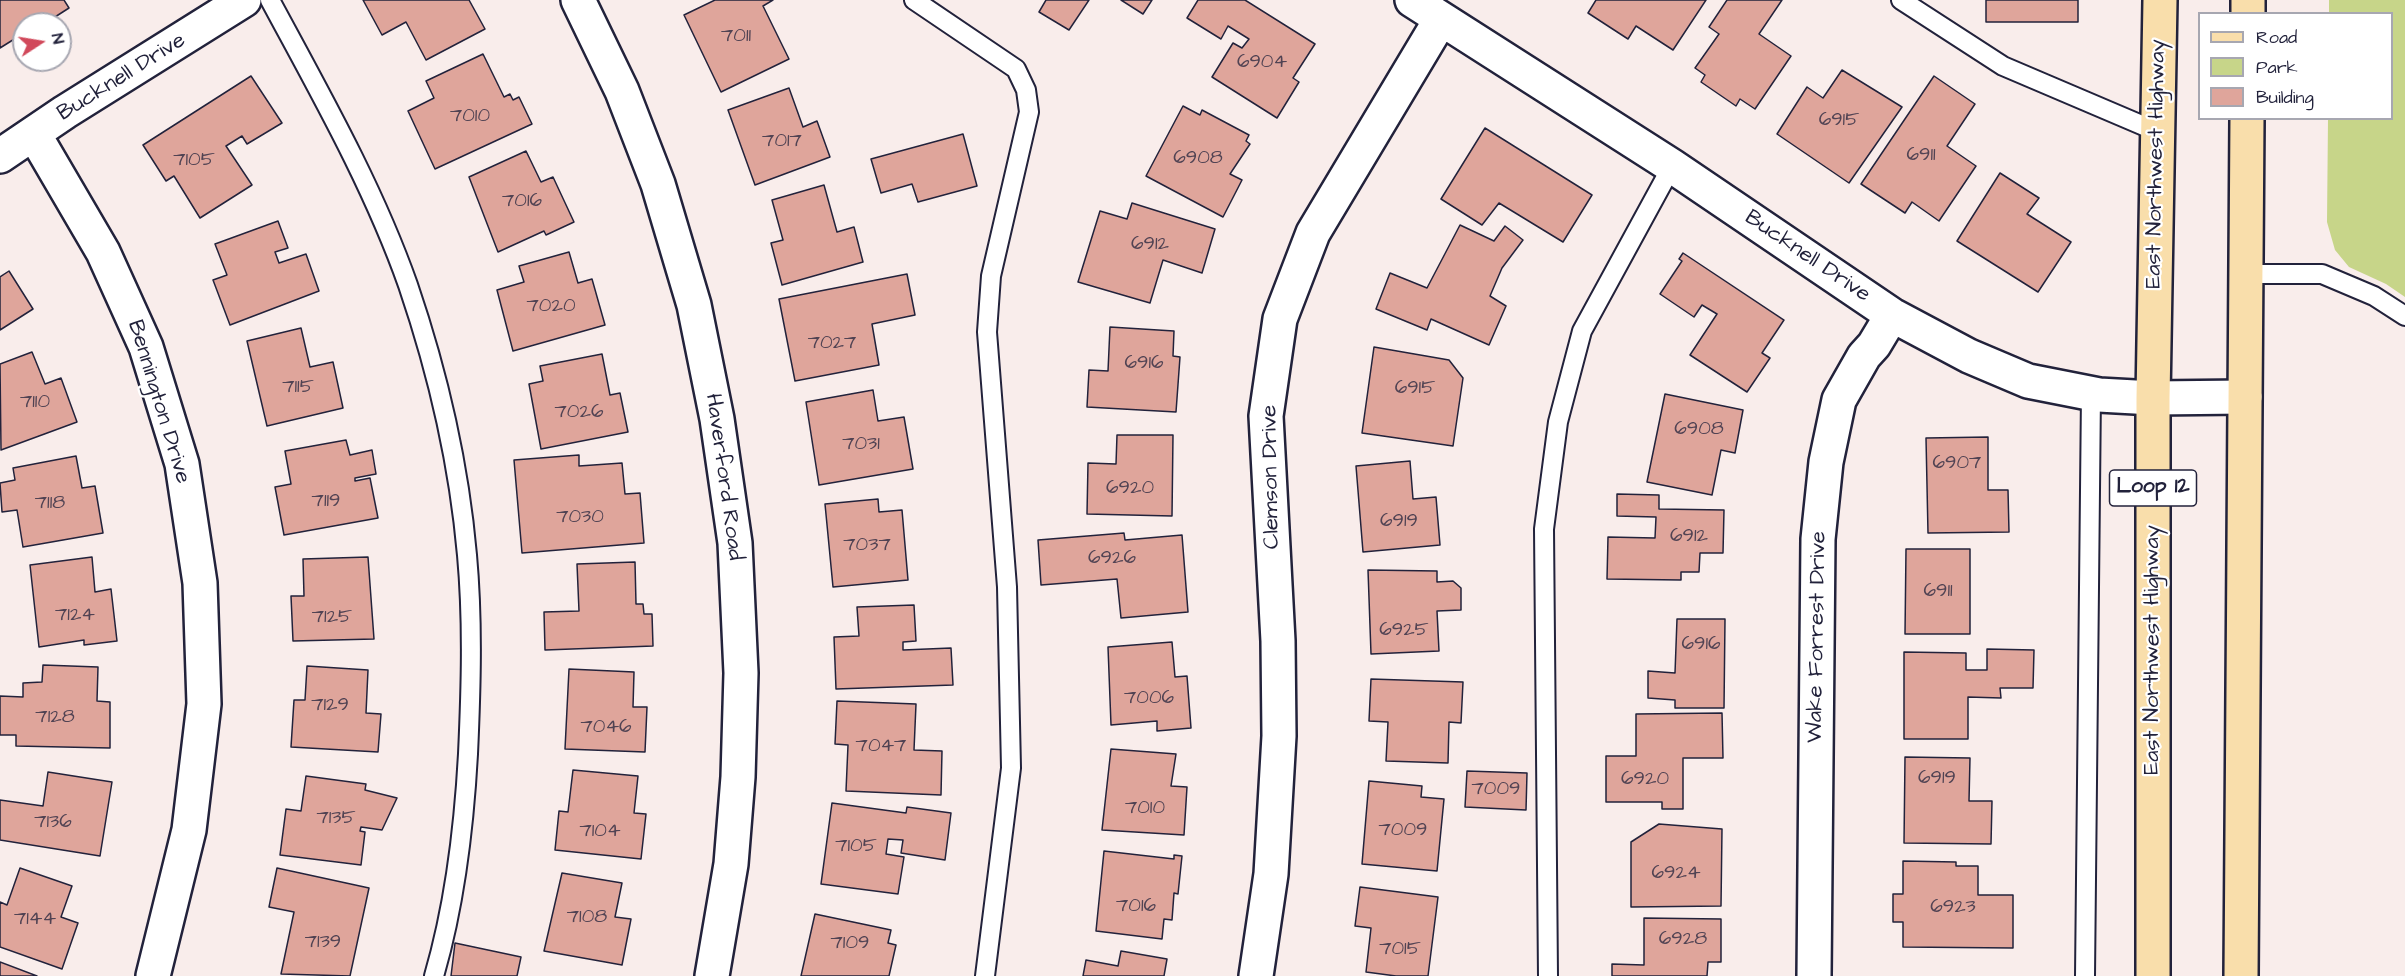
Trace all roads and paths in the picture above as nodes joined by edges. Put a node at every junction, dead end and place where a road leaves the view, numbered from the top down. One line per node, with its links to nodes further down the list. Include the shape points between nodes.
1 (244, 0): 11 (street, Bucknell Drive)
2 (270, 0): 21 (lane, via 354,157 407,284 431,360 458,483 468,556 472,682 461,849)
3 (578, 0): 22 (street, Haverford Road, via 621,91 658,184 690,294 717,419 733,531 741,673 738,777 730,864)
4 (914, 0): 23 (lane, via 1016,69 1026,90 1029,112 991,276 987,332 1007,586 1011,768)
5 (1412, 0): 8 (street, Bucknell Drive)
6 (1901, 0): 10 (lane, via 2003,66)
7 (2160, 0): 10 (main road, East Northwest Highway / Loop 12)
8 (1441, 19): 13 (street, Bucknell Drive); 24 (street, Clemson Drive, via 1313,232 1280,319 1266,416 1279,736 1271,874)
9 (2247, 120): 14 (main road)
10 (2158, 132): 19 (main road, East Northwest Highway / Loop 12)
11 (34, 134): 12 (street, Bucknell Drive); 20 (street, Bennington Drive, via 103,252 146,347 182,464 200,583 202,727 189,830)
12 (0, 156)
13 (1672, 166): 15 (street, Bucknell Drive); 25 (lane, via 1582,331 1558,422 1544,529)
14 (2246, 274): 16 (lane, via 2322,274 2374,296); 18 (main road)
15 (1892, 315): 17 (street, Bucknell Drive, via 1969,356 2028,381); 26 (street, Wake Forrest Drive, via 1839,399 1826,462 1818,539)
16 (2405, 316)
17 (2091, 393): 19 (street, Bucknell Drive); 27 (lane)
18 (2245, 397): 19 (street, Bucknell Drive); 29 (main road)
19 (2153, 398): 28 (main road, East Northwest Highway / Loop 12)
20 (153, 976)
21 (434, 976)
22 (712, 976)
23 (985, 976)
24 (1256, 976)
25 (1548, 976)
26 (1814, 976)
27 (2085, 976)
28 (2153, 976)
29 (2241, 976)

